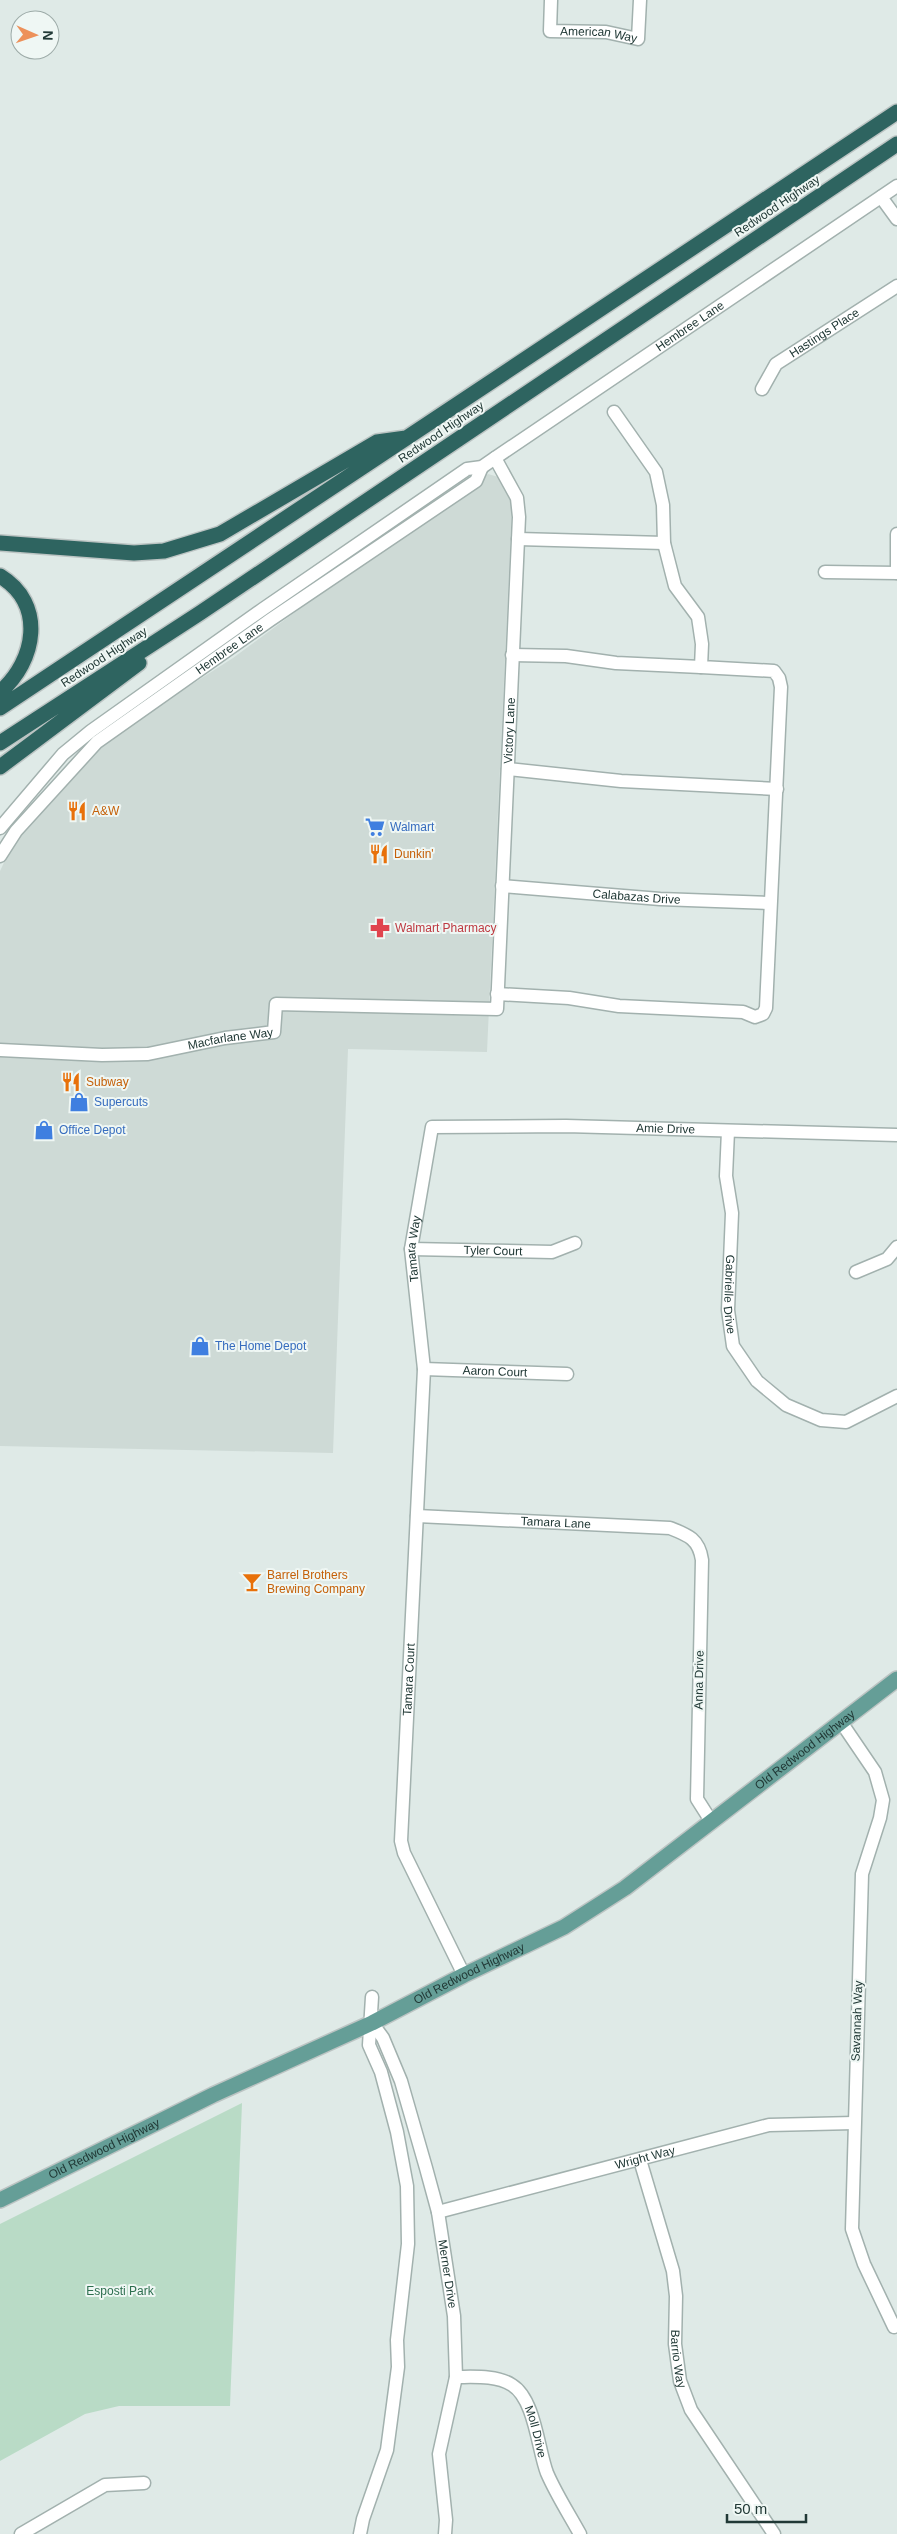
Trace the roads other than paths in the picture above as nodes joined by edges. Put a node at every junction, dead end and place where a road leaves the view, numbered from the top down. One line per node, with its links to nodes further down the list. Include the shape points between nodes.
1 (551, 0): 2 (street, American Way, via 550,31 606,32 638,40)
2 (640, 0)
3 (897, 112): 11 (highway, Redwood Highway)
4 (897, 144): 21 (highway, Redwood Highway)
5 (897, 186): 6 (street, Hembree Lane)
6 (881, 197): 7 (street); 12 (street, Hembree Lane)
7 (897, 219)
8 (897, 286): 9 (street, Hastings Place, via 776,364)
9 (762, 389)
10 (614, 412): 17 (street, via 656,472 664,505)
11 (410, 438): 16 (highway, via 377,442 220,534 194,544 134,553); 25 (highway, Redwood Highway)
12 (495, 458): 13 (street, Hembree Lane); 15 (street, Victory Lane, via 517,498)
13 (482, 467): 30 (street, Hembree Lane, via 467,469 91,731 62,754); 31 (street, Hembree Lane, via 476,481 97,742 16,831)
14 (897, 534): 19 (street)
15 (518, 539): 17 (street); 22 (street, Victory Lane)
16 (0, 543)
17 (664, 543): 23 (street, via 675,586 698,617)
18 (825, 572): 19 (street)
19 (897, 573)
20 (0, 576): 24 (highway, via 24,600 31,635 21,669)
21 (200, 613): 26 (highway, Redwood Highway); 27 (highway, via 103,692)
22 (512, 655): 23 (street); 28 (street, Victory Lane)
23 (701, 667): 29 (street, via 774,671 779,678 782,687)
24 (0, 692)
25 (0, 708)
26 (0, 743)
27 (0, 767)
28 (508, 769): 29 (street, via 621,781); 32 (street, Victory Lane)
29 (777, 788): 33 (street)
30 (0, 828)
31 (0, 856)
32 (502, 886): 33 (street, Calabazas Drive, via 660,899); 34 (street, Victory Lane)
33 (770, 903): 34 (street, via 767,1000 763,1014 619,1006 569,998)
34 (497, 994): 35 (street, Victory Lane)
35 (497, 1009): 36 (street, Macfarlane Way, via 276,1004 274,1032 225,1038 148,1054)
36 (0, 1050)
37 (432, 1128): 38 (street, Amie Drive, via 566,1126); 42 (street, Tamara Way)
38 (728, 1131): 39 (street, Amie Drive); 46 (street, Gabrielle Drive, via 726,1176 732,1213 728,1310 733,1346 756,1381 786,1406 822,1420 846,1422)
39 (897, 1135)
40 (575, 1242): 42 (street, Tyler Court, via 552,1252)
41 (897, 1247): 43 (street, via 887,1259)
42 (411, 1249): 44 (street, Tamara Way)
43 (856, 1272)
44 (424, 1369): 45 (street, Aaron Court); 47 (street, Tamara Court)
45 (567, 1374)
46 (897, 1396)
47 (417, 1516): 48 (street, Tamara Lane, via 670,1528); 52 (street, Tamara Court, via 401,1841)
48 (692, 1537): 51 (street, Anna Drive, via 700,1548 702,1560 696,1799)
49 (897, 1679): 50 (main road, Old Redwood Highway)
50 (842, 1722): 51 (main road, Old Redwood Highway); 55 (street, Savannah Way, via 875,1772 883,1800 862,1874)
51 (711, 1821): 52 (main road, Old Redwood Highway, via 625,1888 580,1918)
52 (464, 1974): 54 (main road, Old Redwood Highway)
53 (372, 1996): 54 (street)
54 (372, 2022): 57 (main road, Old Redwood Highway, via 213,2095); 58 (street, Merner Drive, via 384,2038 401,2081); 63 (street, via 369,2045 389,2100 406,2186 408,2244 397,2340 398,2367 387,2450)
55 (854, 2123): 56 (street, Wright Way, via 769,2125); 59 (street, Savannah Way, via 852,2228 864,2264)
56 (640, 2160): 58 (street, Wright Way); 66 (street, Barrio Way, via 673,2270 675,2344 680,2381 691,2410)
57 (0, 2200)
58 (438, 2212): 60 (street, Merner Drive, via 454,2316)
59 (894, 2327)
60 (456, 2377): 64 (street, Merner Drive, via 439,2454 446,2520); 65 (street, Moll Drive, via 501,2380 513,2385 522,2395 547,2473)
61 (144, 2483): 62 (street, via 105,2485)
62 (21, 2534)
63 (360, 2534)
64 (444, 2534)
65 (580, 2534)
66 (774, 2534)

